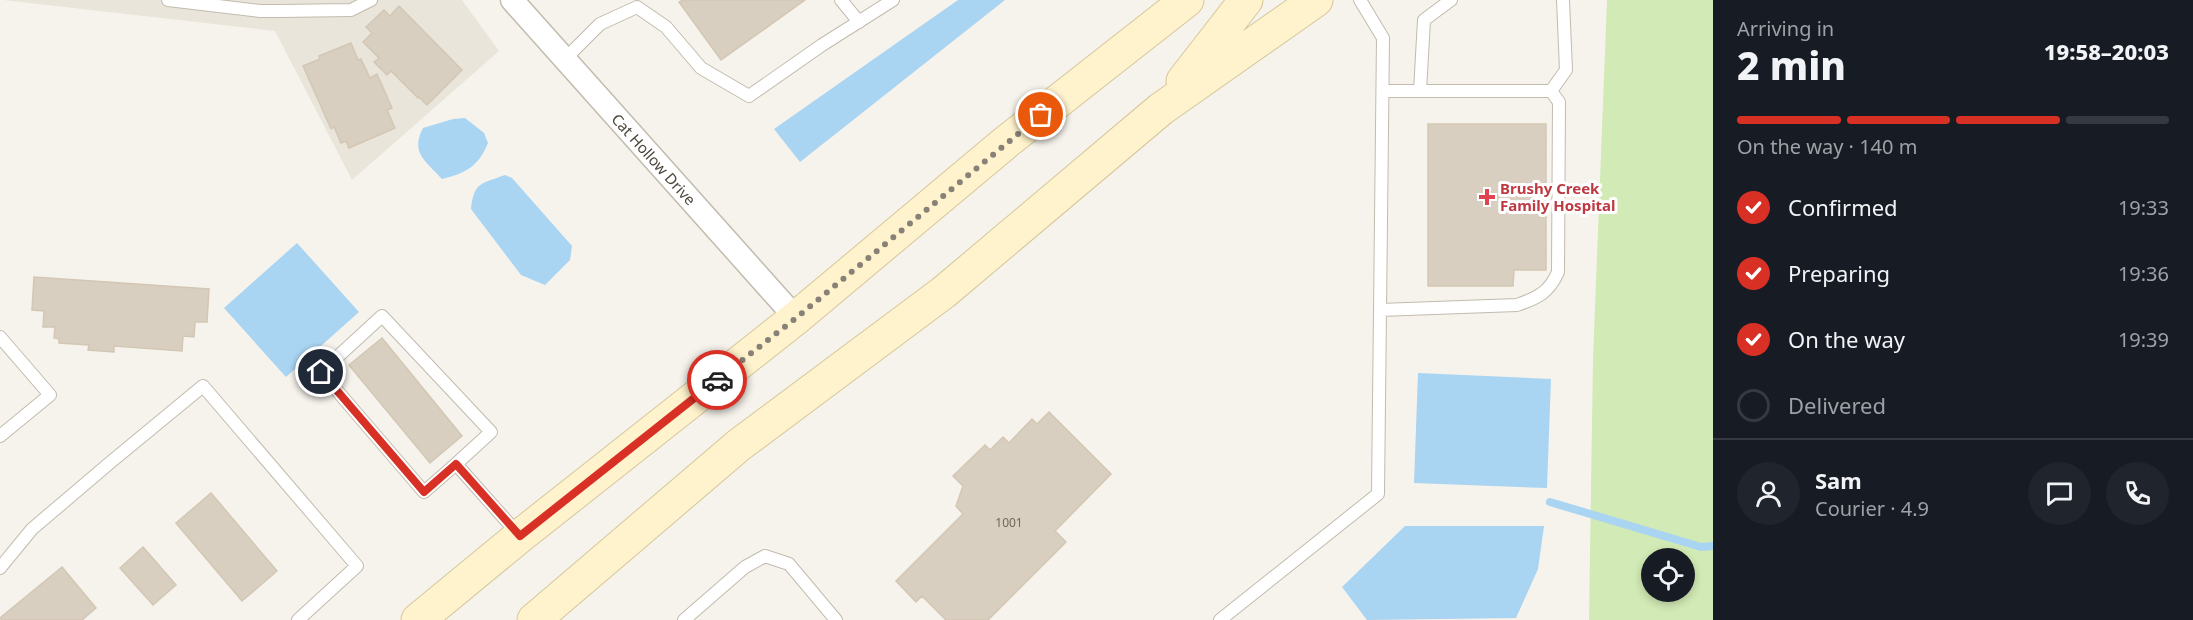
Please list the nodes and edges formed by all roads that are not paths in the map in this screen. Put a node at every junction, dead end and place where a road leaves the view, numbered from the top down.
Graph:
1 (168, 0) edge
2 (371, 0) edge
3 (512, 0) edge
4 (841, 0) edge
5 (893, 0) edge
6 (1187, 0) edge
7 (1246, 0) edge
8 (1316, 0) edge
9 (1360, 0) edge
10 (1451, 0) edge
11 (1563, 0) edge
12 (637, 4) edge
13 (277, 6) edge
14 (858, 22) junction
15 (565, 59) junction
16 (1383, 91) junction
17 (1420, 91) junction
18 (1551, 92) junction
19 (1161, 109) junction
20 (1380, 310) junction
21 (796, 318) junction
22 (0, 338) edge
23 (0, 436) edge
24 (456, 464) junction
25 (520, 536) junction
26 (0, 568) edge
27 (298, 620) edge
28 (418, 620) edge
29 (534, 620) edge
30 (684, 620) edge
31 (836, 620) edge
32 (1220, 620) edge

1 - 13 lane
2 - 13 lane
3 - 15 street, Cat Hollow Drive
4 - 14 lane
5 - 14 lane
6 - 21 main road
7 - 19 main road
8 - 19 main road
9 - 16 lane
10 - 17 lane
11 - 18 lane
12 - 14 lane
12 - 15 lane
15 - 21 street, Cat Hollow Drive
16 - 17 lane
16 - 20 lane
17 - 18 lane
18 - 20 lane
19 - 29 main road
20 - 32 lane
21 - 25 main road
22 - 23 lane
24 - 24 lane
24 - 25 lane
25 - 28 main road
26 - 27 lane
30 - 31 lane

